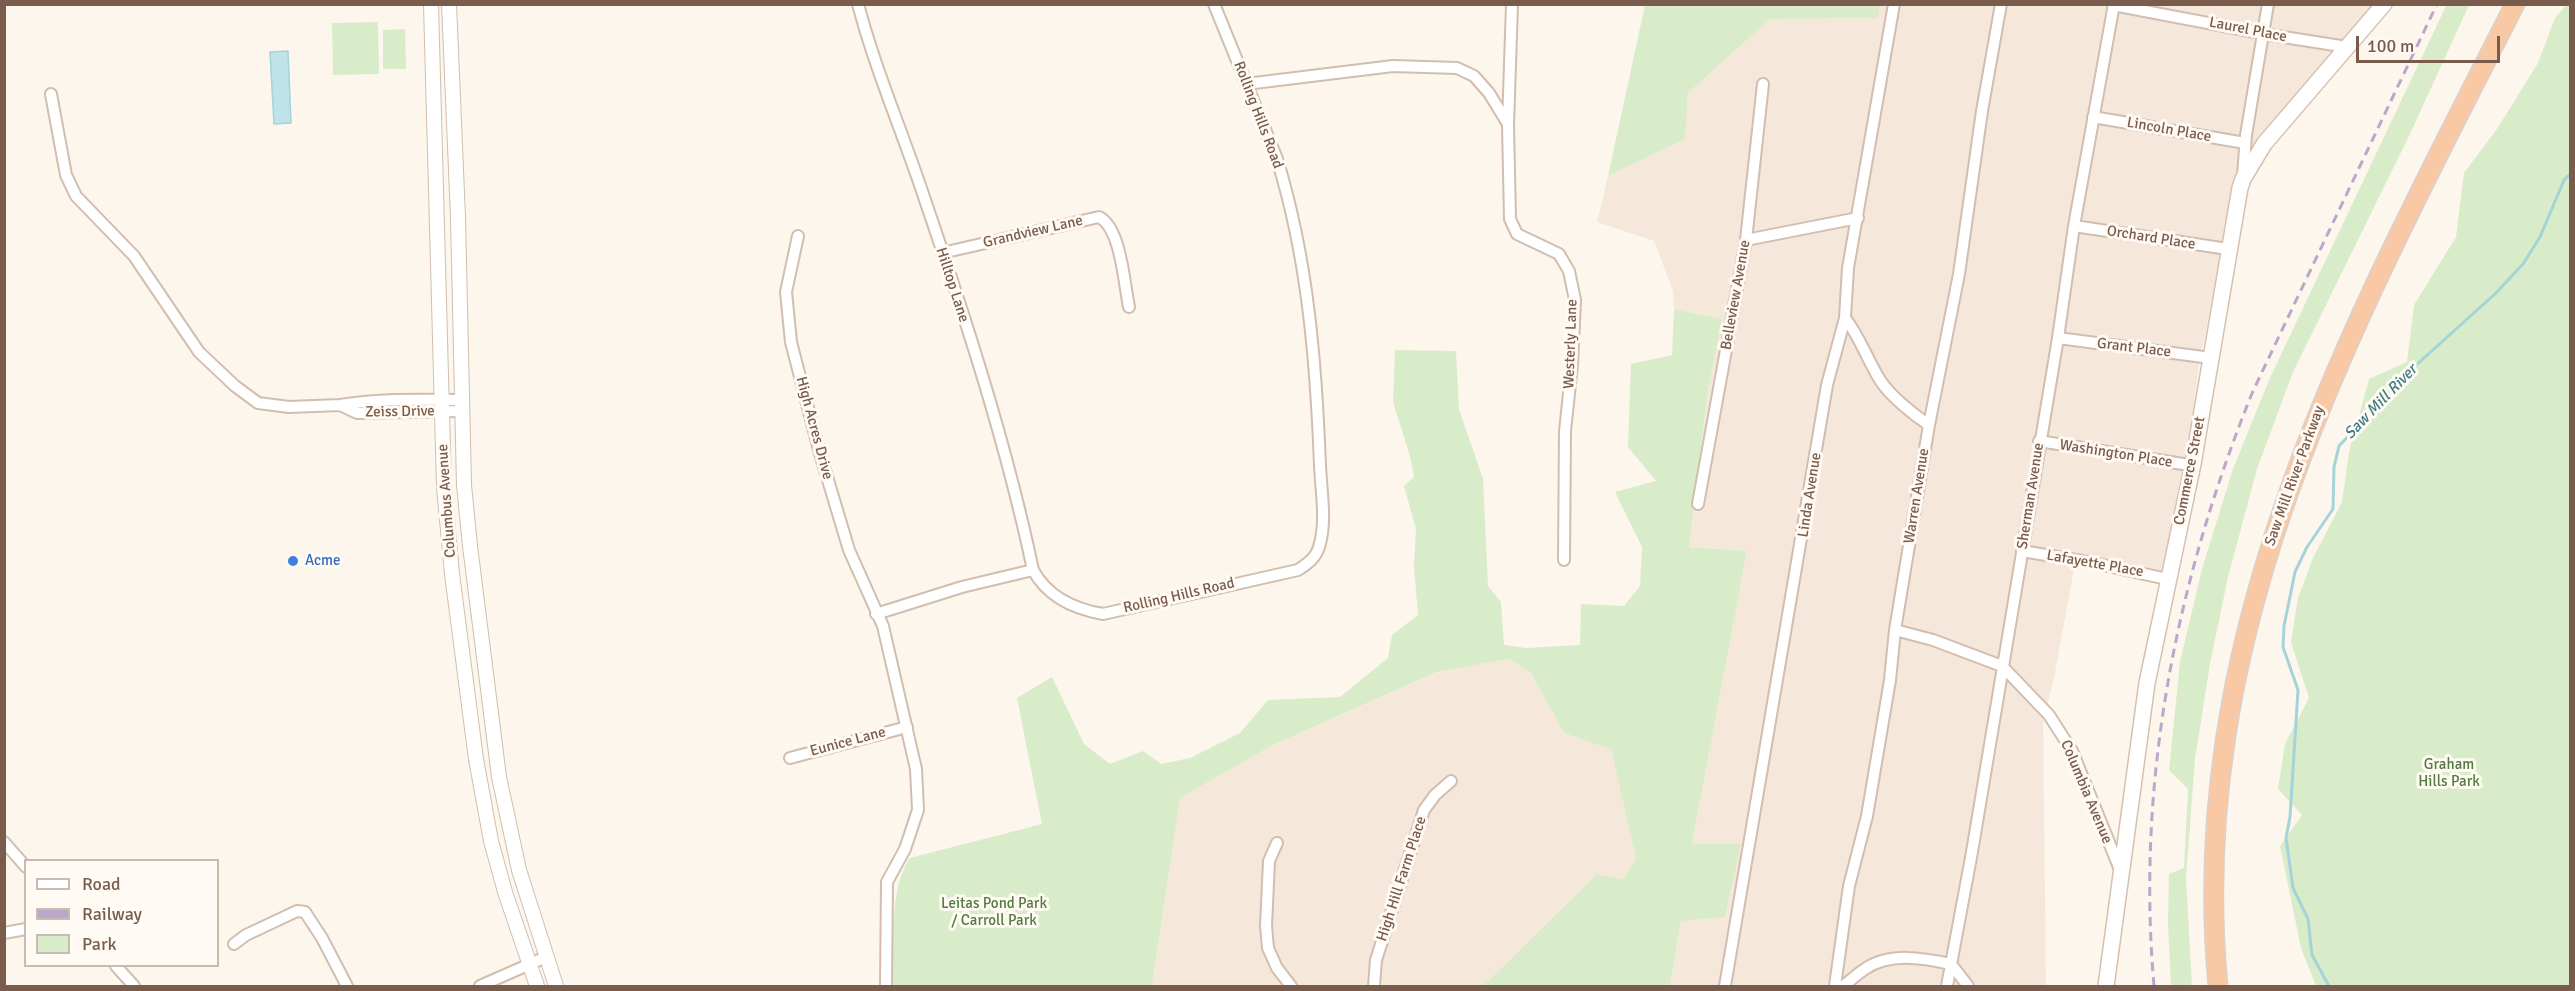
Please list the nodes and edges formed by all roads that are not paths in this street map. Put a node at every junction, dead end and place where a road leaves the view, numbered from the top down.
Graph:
1 (431, 4) edge
2 (449, 4) edge
3 (858, 4) edge
4 (1214, 4) edge
5 (1512, 4) edge
6 (1894, 4) edge
7 (2001, 4) edge
8 (2268, 4) edge
9 (2502, 4) edge
10 (2515, 4) edge
11 (2114, 5) edge
12 (2381, 6) edge
13 (2263, 34) junction
14 (2347, 47) junction
15 (1246, 84) junction
16 (1763, 84) dead end
17 (51, 94) dead end
18 (2093, 117) junction
19 (1508, 124) junction
20 (2245, 143) junction
21 (2243, 179) junction
22 (1858, 218) junction
23 (2074, 226) junction
24 (798, 236) dead end
25 (1746, 240) junction
26 (2228, 249) junction
27 (942, 253) junction
28 (1129, 307) dead end
29 (1845, 318) junction
30 (2058, 338) junction
31 (2211, 358) junction
32 (441, 405) junction
33 (462, 405) junction
34 (1929, 425) junction
35 (2039, 441) junction
36 (2193, 464) junction
37 (1698, 504) dead end
38 (2022, 552) junction
39 (1564, 560) dead end
40 (1033, 570) junction
41 (2168, 579) junction
42 (876, 614) junction
43 (1895, 630) junction
44 (2002, 666) junction
45 (907, 727) junction
46 (790, 758) dead end
47 (1451, 781) dead end
48 (4, 842) edge
49 (1277, 843) dead end
50 (24, 865) edge
51 (2121, 872) junction
52 (24, 929) edge
53 (4, 933) edge
54 (234, 944) dead end
55 (546, 957) junction
56 (529, 964) junction
57 (1951, 964) junction
58 (117, 967) edge
59 (134, 987) edge
60 (347, 987) edge
61 (480, 987) edge
62 (537, 987) edge
63 (556, 987) edge
64 (886, 987) edge
65 (1291, 987) edge
66 (1374, 987) edge
67 (1725, 987) edge
68 (1834, 987) edge
69 (1843, 987) edge
70 (1947, 987) edge
71 (1968, 987) edge
72 (2106, 987) edge
73 (2207, 987) edge
74 (2218, 987) edge

1 - 32 street, Columbus Avenue
2 - 33 street, Columbus Avenue
3 - 27 street, Hilltop Lane
4 - 15 street, Rolling Hills Road
5 - 19 street, Westerly Lane
6 - 22 street, Linda Avenue
7 - 34 street, Warren Avenue
8 - 13 street
9 - 73 highway, Saw Mill River Parkway
10 - 74 highway, Saw Mill River Parkway
11 - 13 street, Laurel Place
11 - 18 street, Sherman Avenue
12 - 14 main road, Commerce Street
13 - 14 street, Laurel Place
13 - 20 street
14 - 21 main road, Commerce Street
15 - 19 street, Westerly Lane
15 - 40 street, Rolling Hills Road
16 - 25 street, Belleview Avenue
17 - 32 street, Zeiss Drive
18 - 20 street, Lincoln Place
18 - 23 street, Sherman Avenue
19 - 39 street, Westerly Lane
20 - 21 street
21 - 26 main road, Commerce Street
22 - 25 street
22 - 29 street, Linda Avenue
23 - 26 street, Orchard Place
23 - 30 street, Sherman Avenue
24 - 42 street, High Acres Drive
25 - 37 street, Belleview Avenue
26 - 31 main road, Commerce Street
27 - 28 street, Grandview Lane
27 - 40 street, Hilltop Lane
29 - 34 street
29 - 67 street, Linda Avenue
30 - 31 street, Grant Place
30 - 35 street, Sherman Avenue
31 - 36 main road, Commerce Street
32 - 33 street, Zeiss Drive
32 - 56 street, Columbus Avenue
33 - 55 street, Columbus Avenue
34 - 43 street, Warren Avenue
35 - 36 street, Washington Place
35 - 38 street, Sherman Avenue
36 - 41 main road, Commerce Street
38 - 41 street, Lafayette Place
38 - 44 street, Sherman Avenue
40 - 42 street
41 - 51 main road, Commerce Street
42 - 45 street
43 - 44 street, Columbia Avenue
43 - 68 street, Warren Avenue
44 - 51 street, Columbia Avenue
44 - 57 street, Sherman Avenue
45 - 46 street, Eunice Lane
45 - 64 street
47 - 66 street, High Hill Farm Place
48 - 50 street
49 - 65 street
51 - 72 main road, Commerce Street
52 - 53 street
54 - 60 street
55 - 56 street
55 - 63 street, Columbus Avenue
56 - 61 street
56 - 62 street, Columbus Avenue
57 - 69 street
57 - 70 street, Sherman Avenue
57 - 71 street
58 - 59 street

